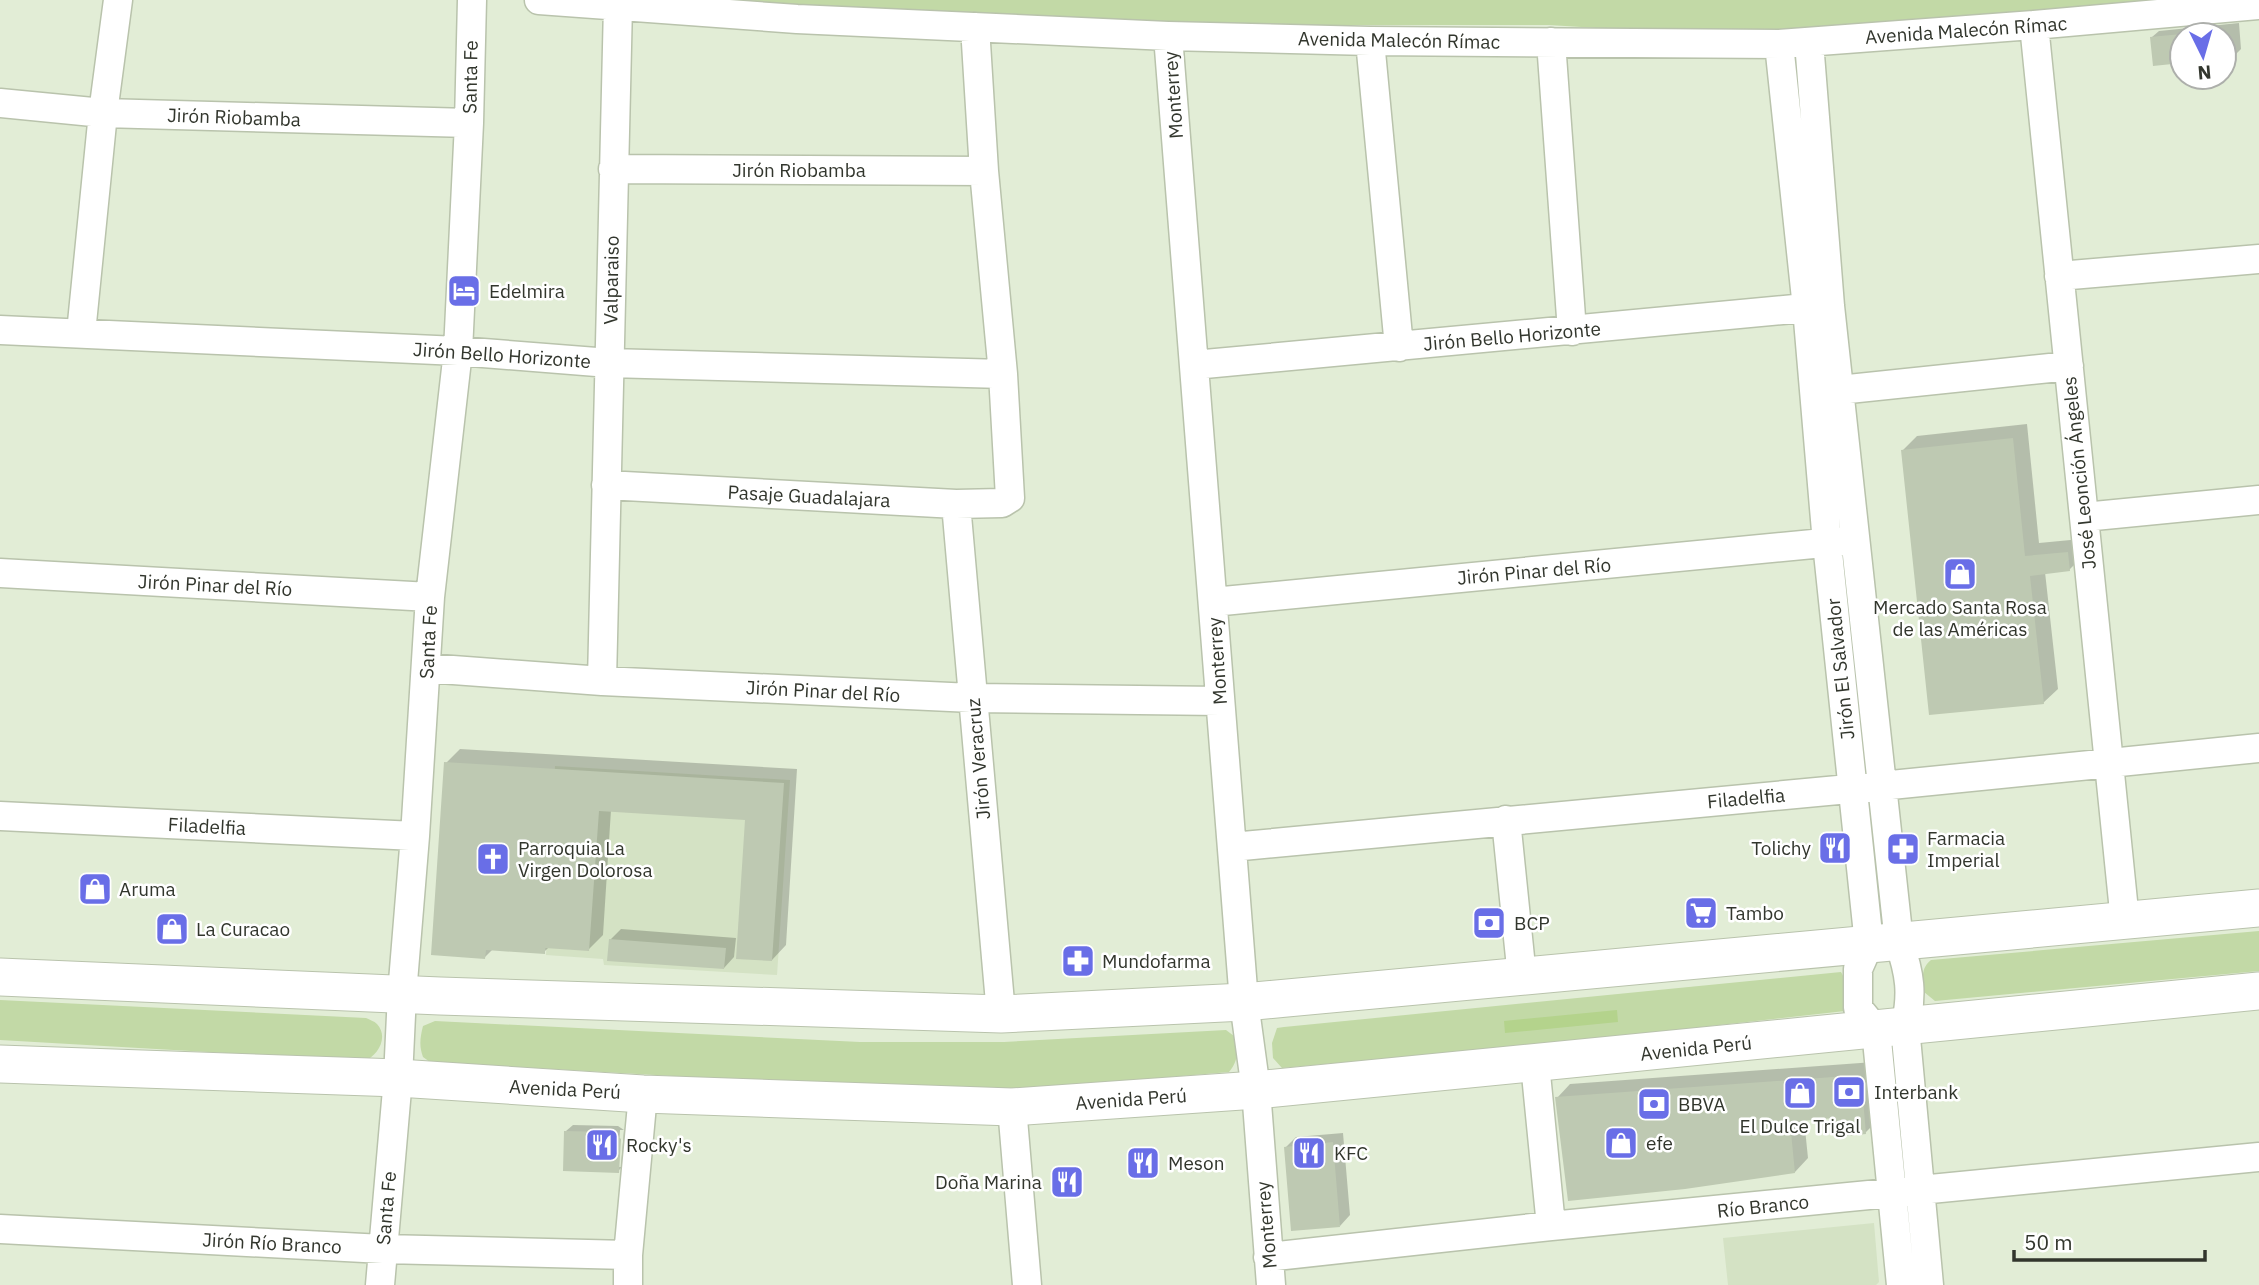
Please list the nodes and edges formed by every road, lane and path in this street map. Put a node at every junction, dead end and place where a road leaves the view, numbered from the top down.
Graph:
1 (118, 0) edge
2 (472, 0) edge
3 (539, 0) edge
4 (618, 5) junction
5 (2259, 5) edge
6 (2034, 25) junction
7 (975, 27) junction
8 (1168, 36) junction
9 (1370, 41) junction
10 (1551, 42) junction
11 (1809, 43) junction
12 (1779, 44) junction
13 (0, 103) edge
14 (103, 113) junction
15 (469, 123) junction
16 (613, 169) junction
17 (984, 171) junction
18 (2259, 259) edge
19 (2059, 276) junction
20 (1818, 307) junction
21 (0, 330) edge
22 (1572, 331) junction
23 (81, 333) junction
24 (1399, 347) junction
25 (458, 351) junction
26 (609, 363) junction
27 (1194, 365) junction
28 (2069, 366) junction
29 (1003, 374) junction
30 (1839, 390) junction
31 (606, 485) junction
32 (2259, 500) edge
33 (956, 504) junction
34 (2084, 517) junction
35 (1855, 540) junction
36 (1827, 543) junction
37 (0, 573) edge
38 (430, 597) junction
39 (1213, 602) junction
40 (426, 668) junction
41 (602, 681) junction
42 (972, 698) junction
43 (1220, 701) junction
44 (2259, 748) edge
45 (2109, 763) junction
46 (1867, 787) junction
47 (0, 816) edge
48 (1506, 820) junction
49 (415, 836) junction
50 (1232, 847) junction
51 (2259, 908) edge
52 (2125, 920) junction
53 (1884, 943) junction
54 (0, 977) edge
55 (1522, 977) junction
56 (2259, 991) edge
57 (402, 994) junction
58 (1244, 1002) junction
59 (1001, 1014) junction
60 (1890, 1029) junction
61 (0, 1064) edge
62 (1535, 1064) junction
63 (398, 1079) junction
64 (1256, 1090) junction
65 (643, 1094) junction
66 (1012, 1107) junction
67 (2259, 1157) edge
68 (1921, 1190) junction
69 (1893, 1193) junction
70 (1551, 1227) junction
71 (0, 1229) edge
72 (383, 1249) junction
73 (628, 1255) junction
74 (1268, 1257) junction
75 (380, 1285) edge
76 (628, 1285) edge
77 (1027, 1285) edge
78 (1271, 1285) edge
79 (1901, 1285) edge
80 (1929, 1285) edge

1 - 14 street
2 - 15 street, Santa Fe
3 - 4 street, Avenida Malecón Rímac
4 - 7 street, Avenida Malecón Rímac
4 - 16 street, Valparaiso
5 - 6 street, Avenida Malecón Rímac
6 - 11 street, Avenida Malecón Rímac
6 - 19 street, José Leonción Ángeles
7 - 8 street, Avenida Malecón Rímac
7 - 17 street
8 - 9 street, Avenida Malecón Rímac
8 - 27 street, Monterrey
9 - 10 street, Avenida Malecón Rímac
9 - 24 street
10 - 12 street, Avenida Malecón Rímac
10 - 22 street
11 - 12 street, Avenida Malecón Rímac
11 - 20 street, Jirón El Salvador
12 - 20 street, Jirón El Salvador
13 - 14 street, Jirón Riobamba
14 - 15 street, Jirón Riobamba
14 - 23 street
15 - 25 street, Santa Fe
16 - 17 street, Jirón Riobamba
16 - 26 street, Valparaiso
17 - 29 street
18 - 19 street
19 - 28 street, José Leonción Ángeles
20 - 22 street, Jirón Bello Horizonte
20 - 30 street, Jirón El Salvador
20 - 36 street, Jirón El Salvador
21 - 23 street, Jirón Bello Horizonte
22 - 24 street, Jirón Bello Horizonte
23 - 25 street, Jirón Bello Horizonte
24 - 27 street, Jirón Bello Horizonte
25 - 26 street, Jirón Bello Horizonte
25 - 38 street, Santa Fe
26 - 29 street, Jirón Bello Horizonte
26 - 31 street, Valparaiso
27 - 39 street, Monterrey
28 - 30 street
28 - 34 street, José Leonción Ángeles
29 - 33 street, Pasaje Guadalajara
30 - 35 street, Jirón El Salvador
31 - 33 street, Pasaje Guadalajara
31 - 41 street, Valparaiso
32 - 34 street
33 - 42 street, Jirón Veracruz
34 - 45 street, José Leonción Ángeles
35 - 36 street, Jirón Pinar del Río
35 - 46 street, Jirón El Salvador
36 - 39 street, Jirón Pinar del Río
36 - 46 street, Jirón El Salvador
37 - 38 street, Jirón Pinar del Río
38 - 40 street, Santa Fe
39 - 43 street, Monterrey
40 - 41 street, Jirón Pinar del Río
40 - 49 street, Santa Fe
41 - 42 street, Jirón Pinar del Río
42 - 43 street, Jirón Pinar del Río
42 - 59 street, Jirón Veracruz
43 - 50 street, Monterrey
44 - 45 street, Filadelfia
45 - 46 street, Filadelfia
45 - 52 street, José Leonción Ángeles
46 - 48 street, Filadelfia
46 - 53 street, Jirón El Salvador
47 - 49 street, Filadelfia
48 - 50 street, Filadelfia
48 - 55 street
49 - 57 street, Santa Fe
50 - 58 street, Monterrey
51 - 52 main road
52 - 53 main road
53 - 55 main road
53 - 60 street, Jirón El Salvador
53 - 60 street, Jirón El Salvador
54 - 57 main road
55 - 58 main road
56 - 60 main road, Avenida Perú
57 - 59 main road
57 - 63 street, Santa Fe
58 - 59 main road
58 - 64 street, Monterrey
60 - 62 main road, Avenida Perú
60 - 68 street, Jirón El Salvador
60 - 69 street, Jirón El Salvador
61 - 63 main road, Avenida Perú
62 - 64 main road, Avenida Perú
62 - 70 street
63 - 65 main road, Avenida Perú
63 - 72 street, Santa Fe
64 - 66 main road, Avenida Perú
64 - 74 street, Monterrey
65 - 66 main road, Avenida Perú
65 - 73 street
66 - 77 street
67 - 68 street, Río Branco
68 - 69 street, Río Branco
68 - 80 street, Jirón El Salvador
69 - 70 street, Río Branco
69 - 79 street, Jirón El Salvador
70 - 74 street, Río Branco
71 - 72 street, Jirón Río Branco
72 - 73 street, Jirón Río Branco
72 - 75 street, Santa Fe
73 - 76 street
74 - 78 street, Monterrey

